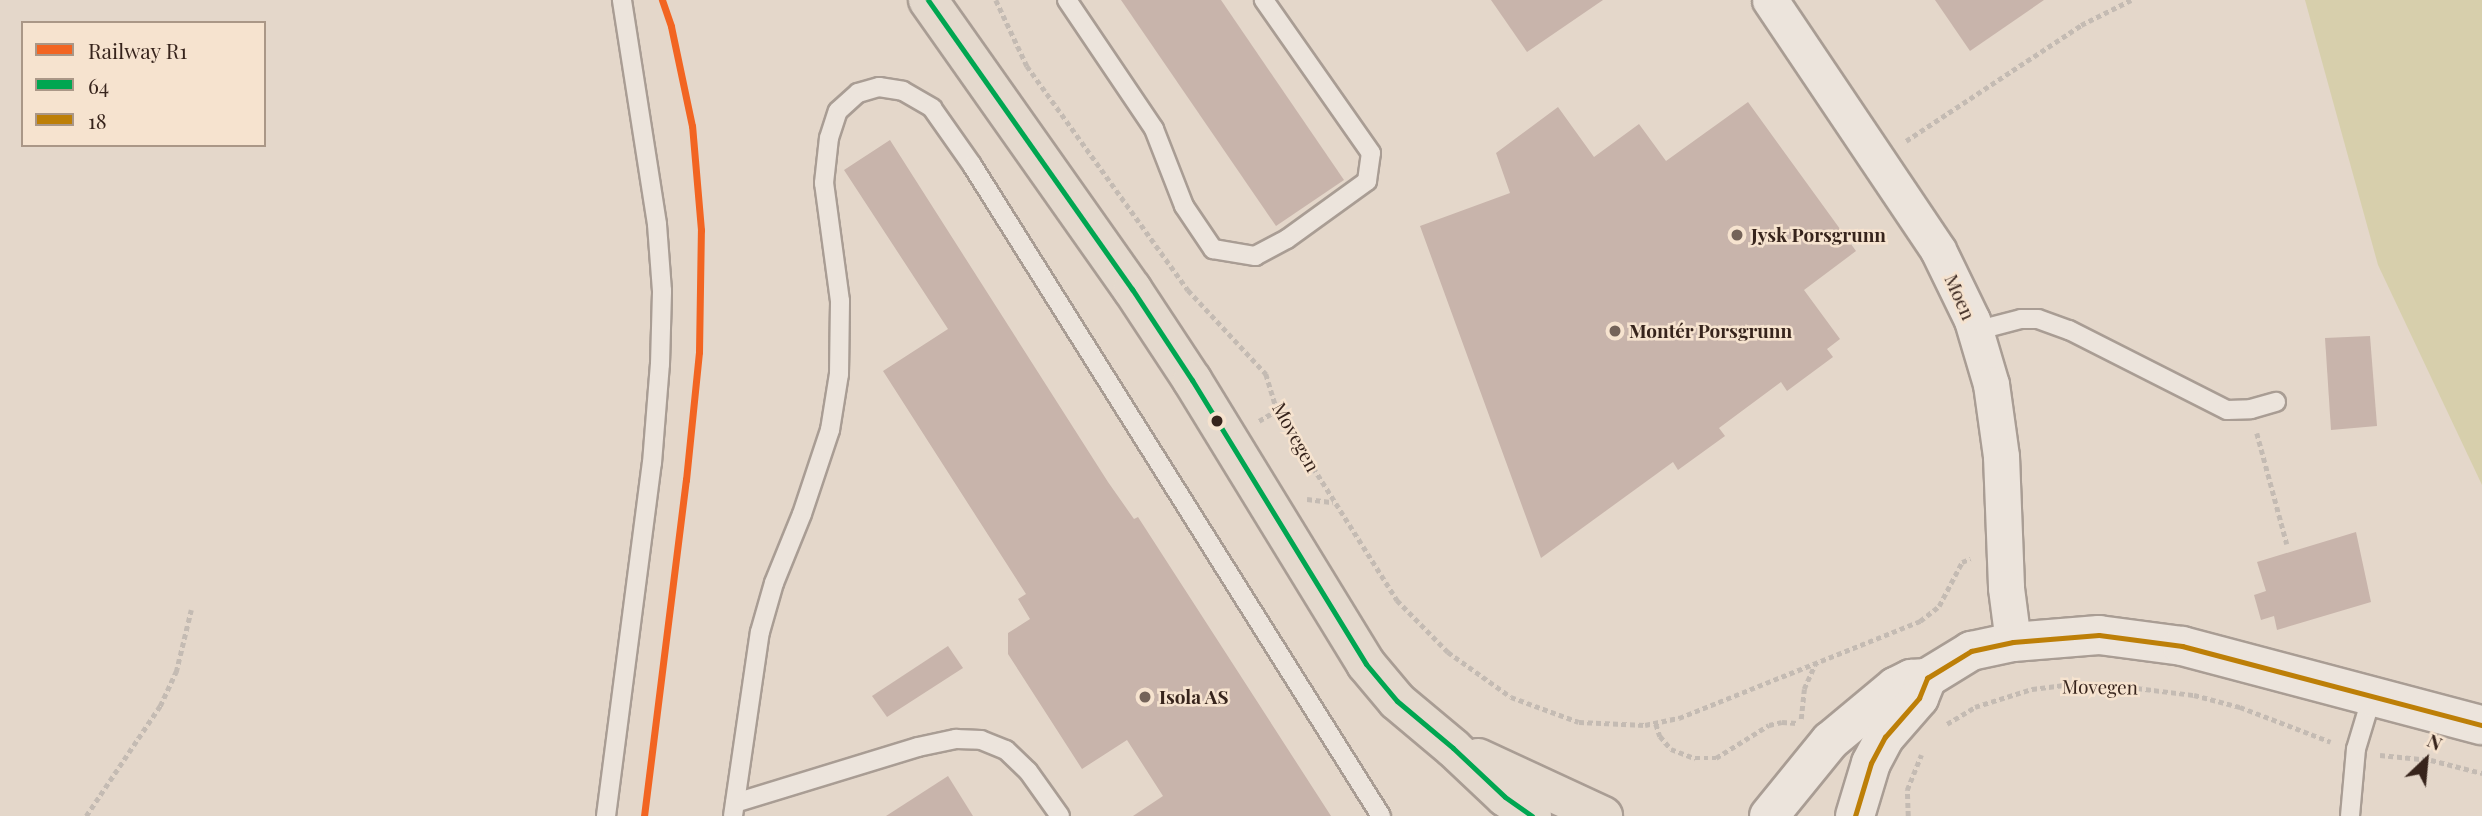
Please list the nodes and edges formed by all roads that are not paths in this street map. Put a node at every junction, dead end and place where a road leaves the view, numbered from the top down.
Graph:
1 (622, 0) edge
2 (928, 0) edge
3 (1067, 0) edge
4 (1264, 0) edge
5 (1770, 0) edge
6 (1975, 331) junction
7 (2276, 402) dead end
8 (2013, 642) junction
9 (1927, 678) junction
10 (2371, 696) junction
11 (2482, 725) edge
12 (1453, 748) junction
13 (734, 810) edge
14 (606, 816) edge
15 (1060, 816) edge
16 (1381, 816) edge
17 (1532, 816) edge
18 (1603, 816) edge
19 (1769, 816) edge
20 (1854, 816) edge
21 (2350, 816) edge

1 - 14 lane
2 - 12 main road
3 - 4 lane
5 - 6 street, Moen
6 - 7 lane
6 - 8 street, Moen
8 - 9 main road
8 - 10 main road
9 - 19 main road
9 - 20 main road
10 - 11 main road
10 - 21 lane
12 - 17 main road
12 - 18 main road
13 - 15 lane
13 - 16 lane

